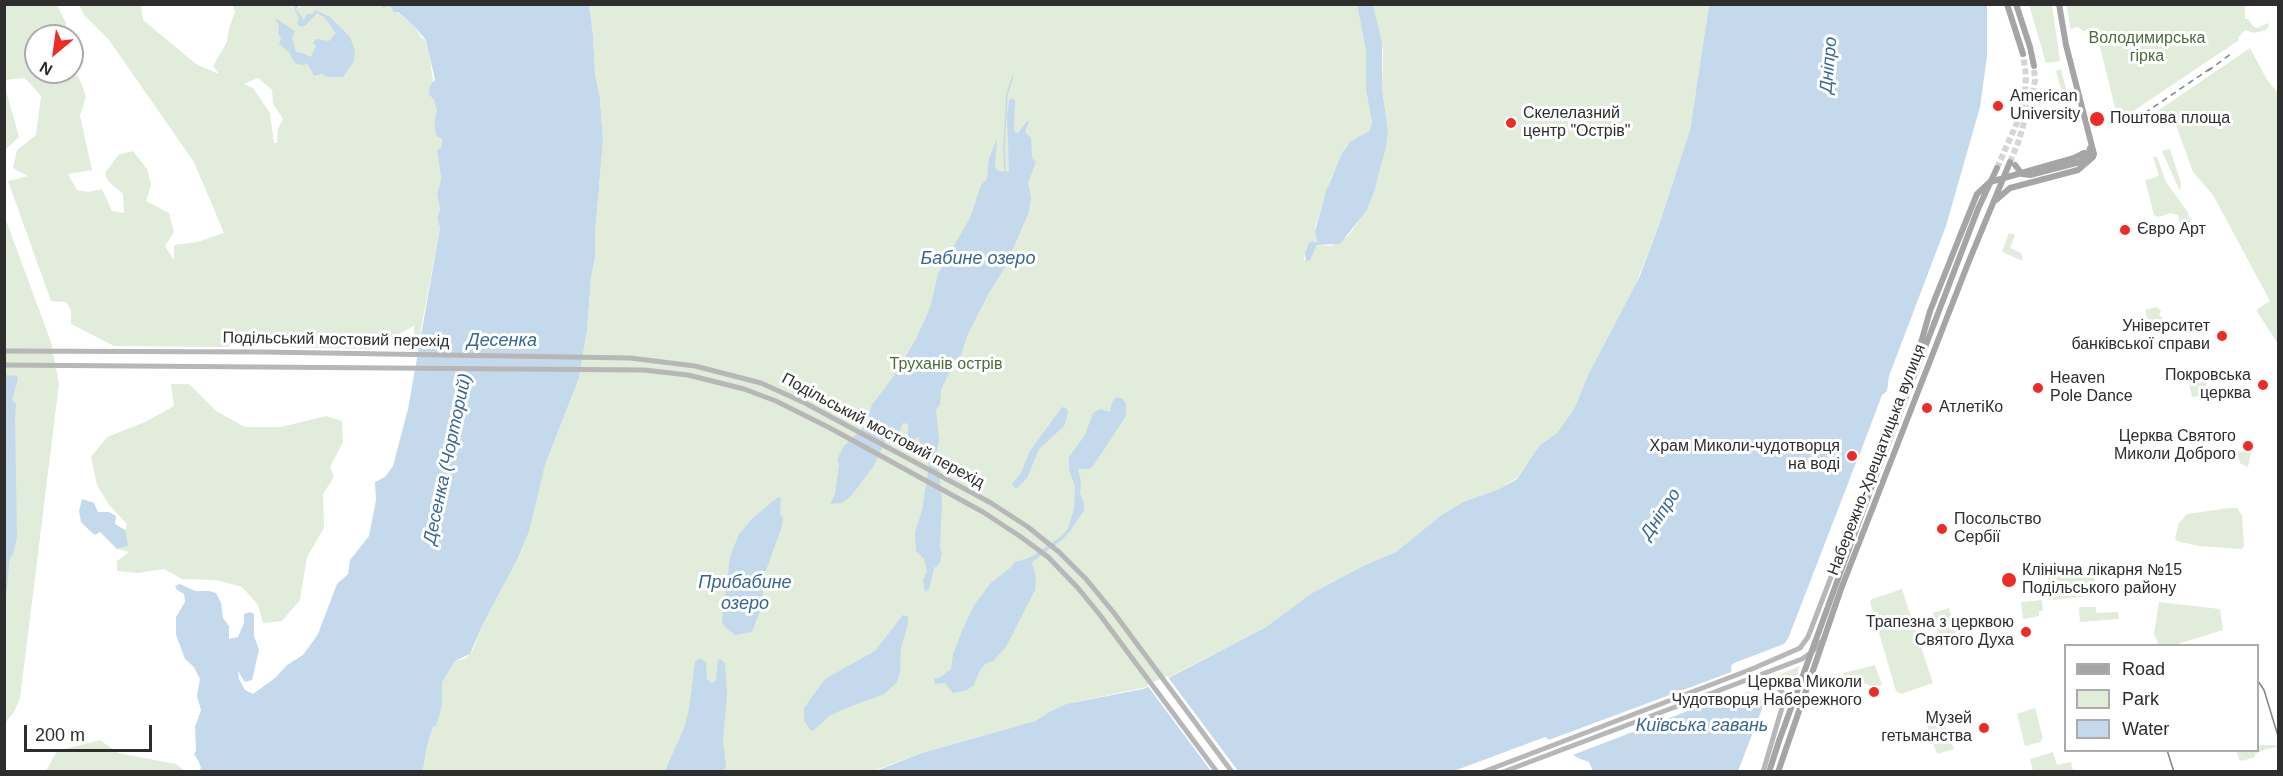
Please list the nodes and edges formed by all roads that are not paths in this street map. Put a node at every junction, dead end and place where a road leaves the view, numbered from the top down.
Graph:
1 (2007, 4) edge
2 (2016, 4) edge
3 (2059, 4) edge
4 (2023, 54) tunnel mouth
5 (2034, 66) tunnel mouth
6 (2091, 141) junction
7 (1997, 168) tunnel mouth
8 (1992, 205) junction
9 (4, 351) edge
10 (4, 365) edge
11 (1910, 384) junction
12 (1893, 432) junction
13 (1822, 641) junction
14 (1756, 677) junction
15 (1217, 771) edge
16 (1232, 771) edge
17 (1483, 771) edge
18 (1503, 771) edge
19 (1763, 771) edge
20 (1769, 771) edge
21 (1778, 771) edge

1 - 4 main road
2 - 5 main road
3 - 6 main road
6 - 8 main road
6 - 8 main road, Набережно-Хрещатицька вулиця
6 - 11 main road, bridge
7 - 11 main road, Набережно-Хрещатицька вулиця
8 - 13 main road, Набережно-Хрещатицька вулиця
9 - 16 main road, Подільський мостовий перехід
10 - 15 main road, Подільський мостовий перехід
11 - 12 main road, Набережно-Хрещатицька вулиця
12 - 17 main road
12 - 20 main road, Набережно-Хрещатицька вулиця, bridge
13 - 14 main road
13 - 21 main road, Набережно-Хрещатицька вулиця
14 - 18 main road
14 - 19 main road

